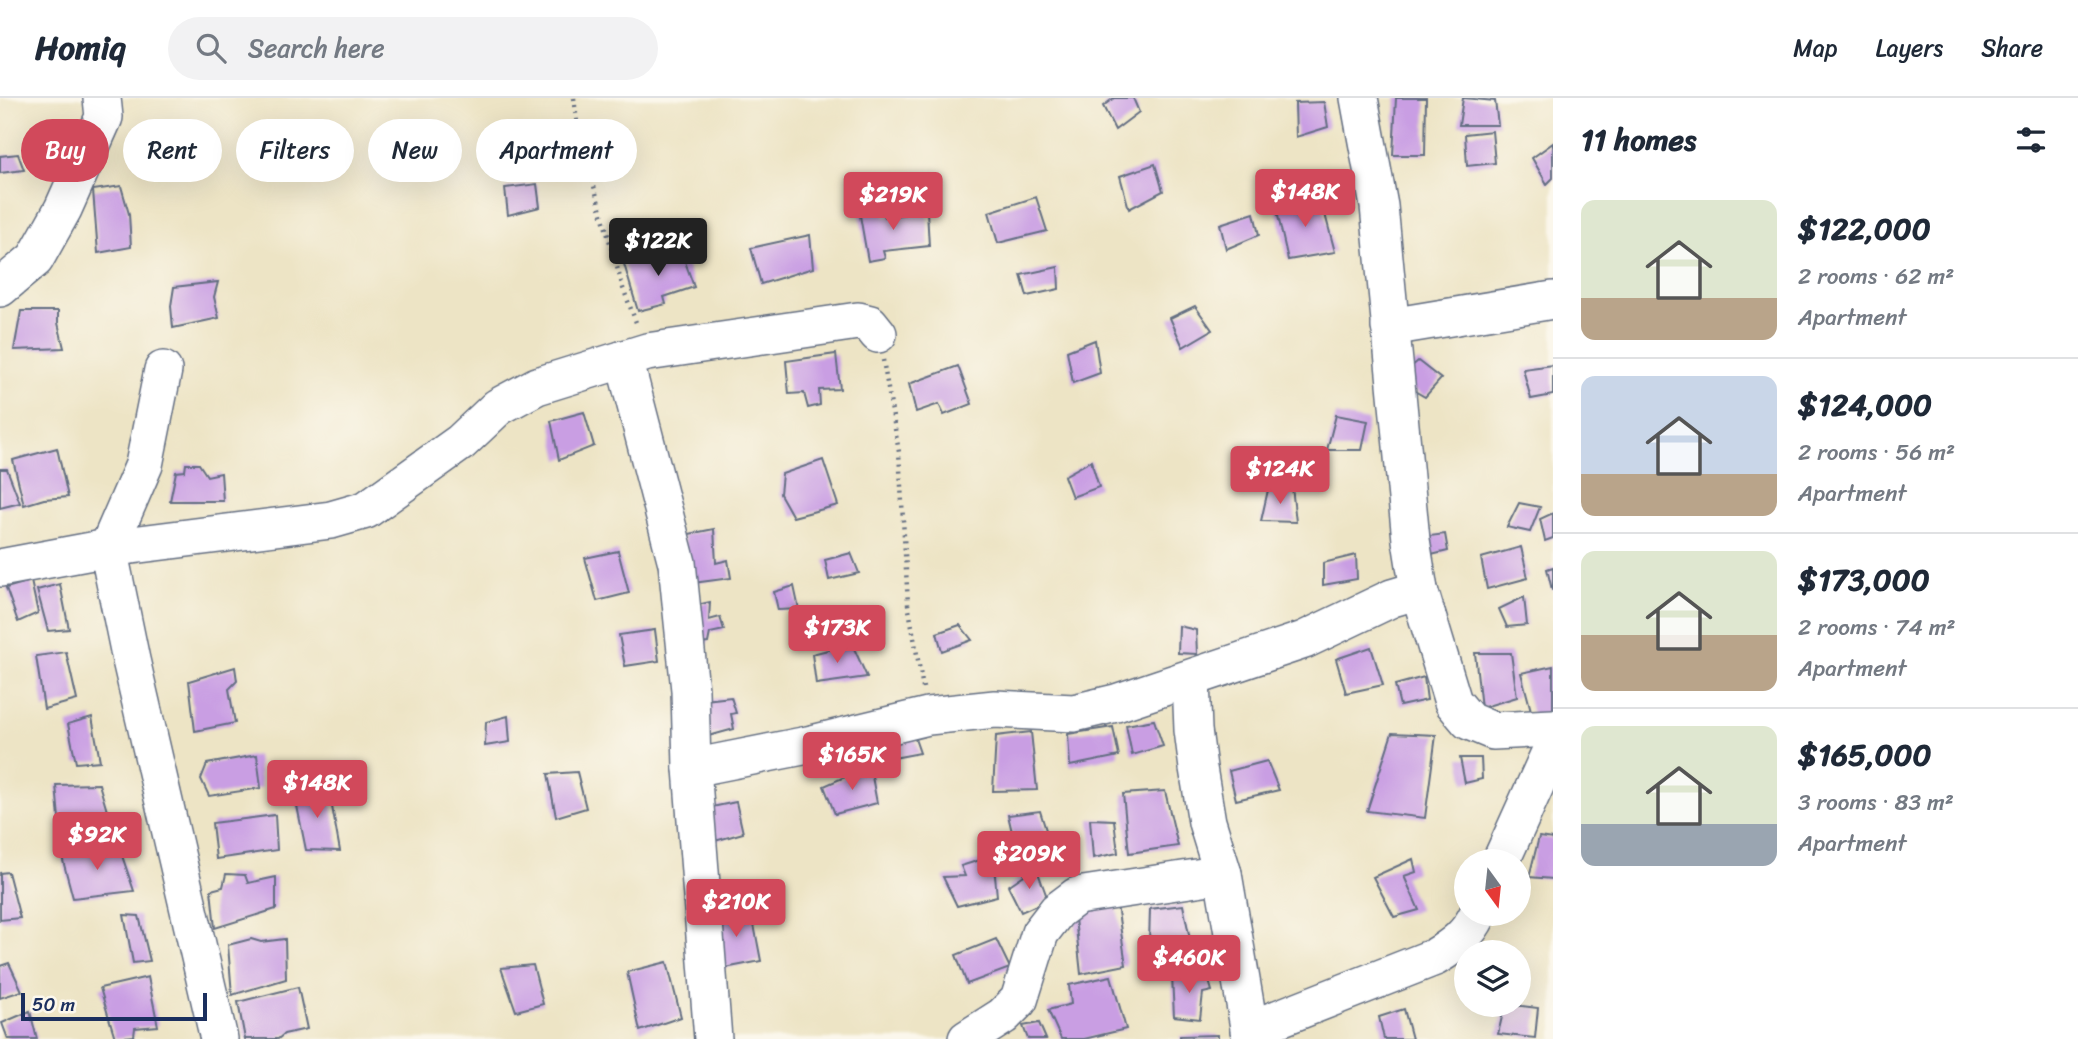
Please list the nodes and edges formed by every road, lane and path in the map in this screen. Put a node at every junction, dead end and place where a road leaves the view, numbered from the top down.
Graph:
1 (102, 98) edge
2 (574, 98) edge
3 (1359, 98) edge
4 (0, 288) edge
5 (1553, 300) edge
6 (1390, 327) junction
7 (878, 334) joint
8 (636, 355) junction
9 (163, 370) dead end
10 (108, 548) junction
11 (0, 568) edge
12 (1419, 590) junction
13 (1191, 678) junction
14 (928, 716) junction
15 (1553, 728) edge
16 (1553, 746) edge
17 (692, 768) junction
18 (1506, 849) edge
19 (1223, 874) junction
20 (1472, 926) edge
21 (1250, 1034) edge
22 (219, 1039) edge
23 (713, 1039) edge
24 (967, 1039) edge

1 - 4 street
2 - 8 path
3 - 6 street
5 - 6 street
6 - 12 street
7 - 8 street
7 - 14 path
8 - 10 street
8 - 17 street
9 - 10 street
10 - 11 street
10 - 22 street
12 - 13 street
12 - 15 street
13 - 14 street
13 - 19 street
14 - 17 street
16 - 18 street
17 - 23 street
19 - 21 street
19 - 24 street
20 - 21 street

